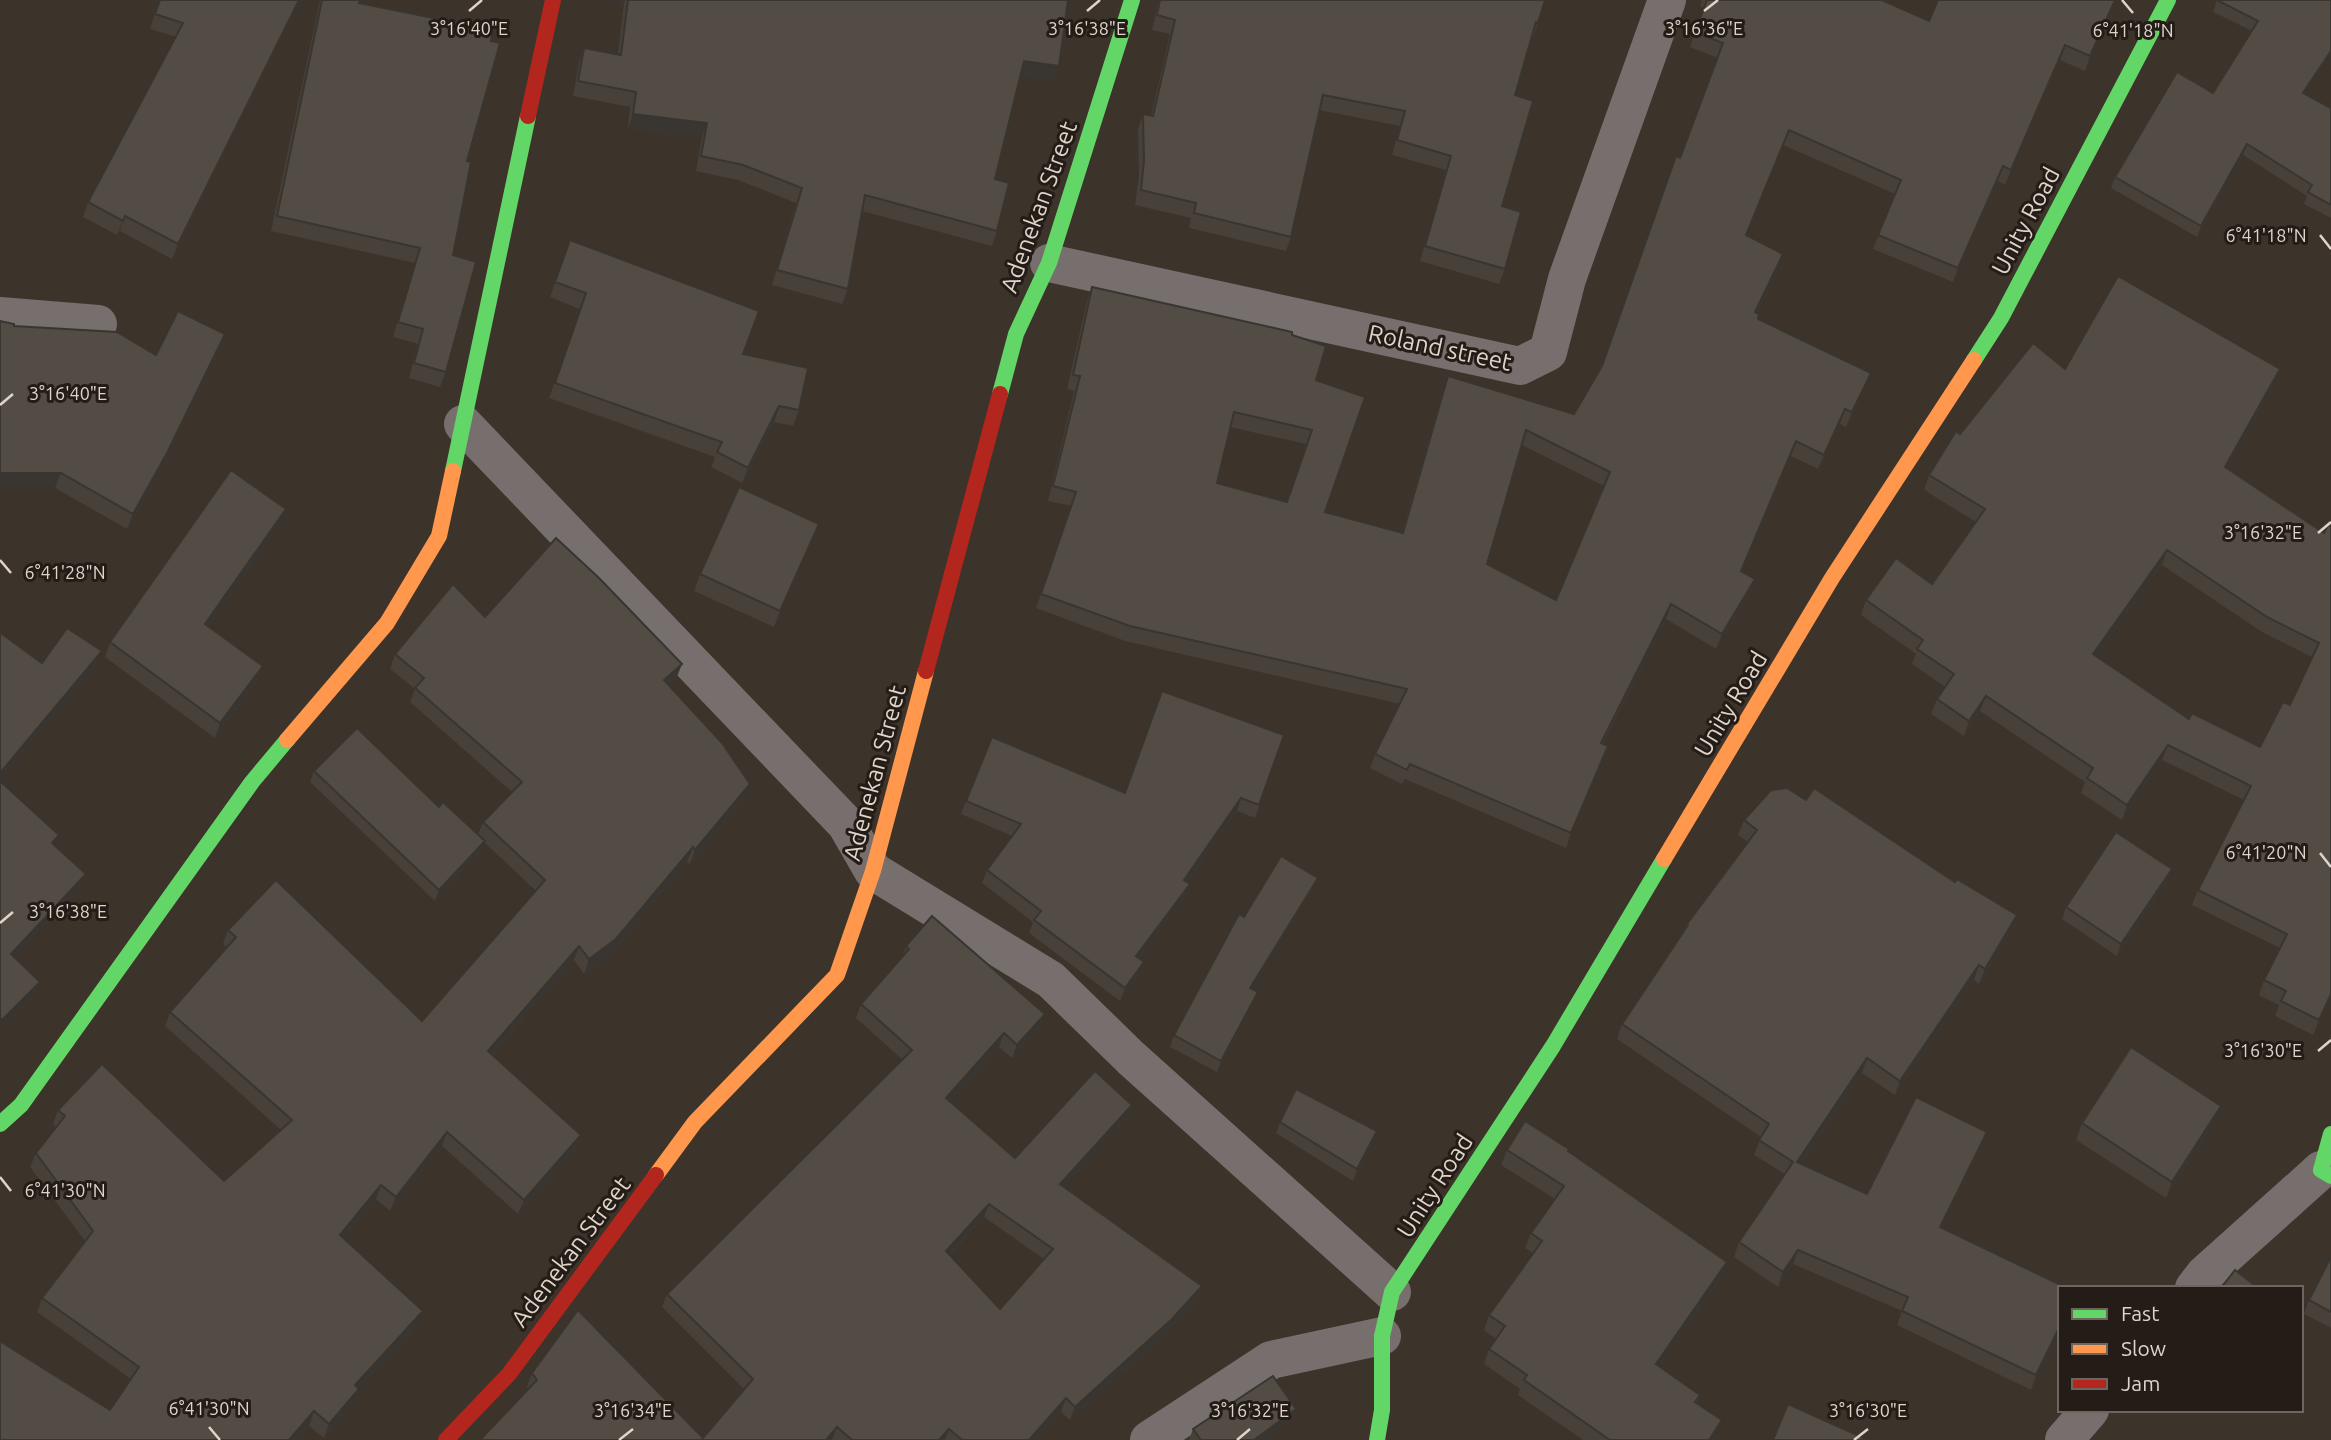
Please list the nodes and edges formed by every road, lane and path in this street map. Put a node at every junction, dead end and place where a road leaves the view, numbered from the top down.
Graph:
1 (553, 0) edge
2 (1132, 0) edge
3 (1667, 0) edge
4 (2168, 0) edge
5 (1049, 263) junction
6 (0, 316) edge
7 (98, 324) dead end
8 (463, 424) junction
9 (873, 871) junction
10 (0, 1125) edge
11 (2331, 1133) edge
12 (2326, 1173) edge
13 (2196, 1286) edge
14 (1392, 1292) junction
15 (1382, 1336) junction
16 (2088, 1412) edge
17 (446, 1440) edge
18 (1149, 1440) edge
19 (1377, 1440) edge
20 (2064, 1440) edge

1 - 8 street
2 - 5 street, Adenekan Street
3 - 5 street, Roland street
4 - 14 street, Unity Road
5 - 9 street, Adenekan Street
6 - 7 street
8 - 9 street
8 - 10 street
9 - 14 street
9 - 17 street, Adenekan Street
11 - 12 street
12 - 13 street
14 - 15 street, Unity Road
15 - 18 street
15 - 19 street, Unity Road
16 - 20 street

